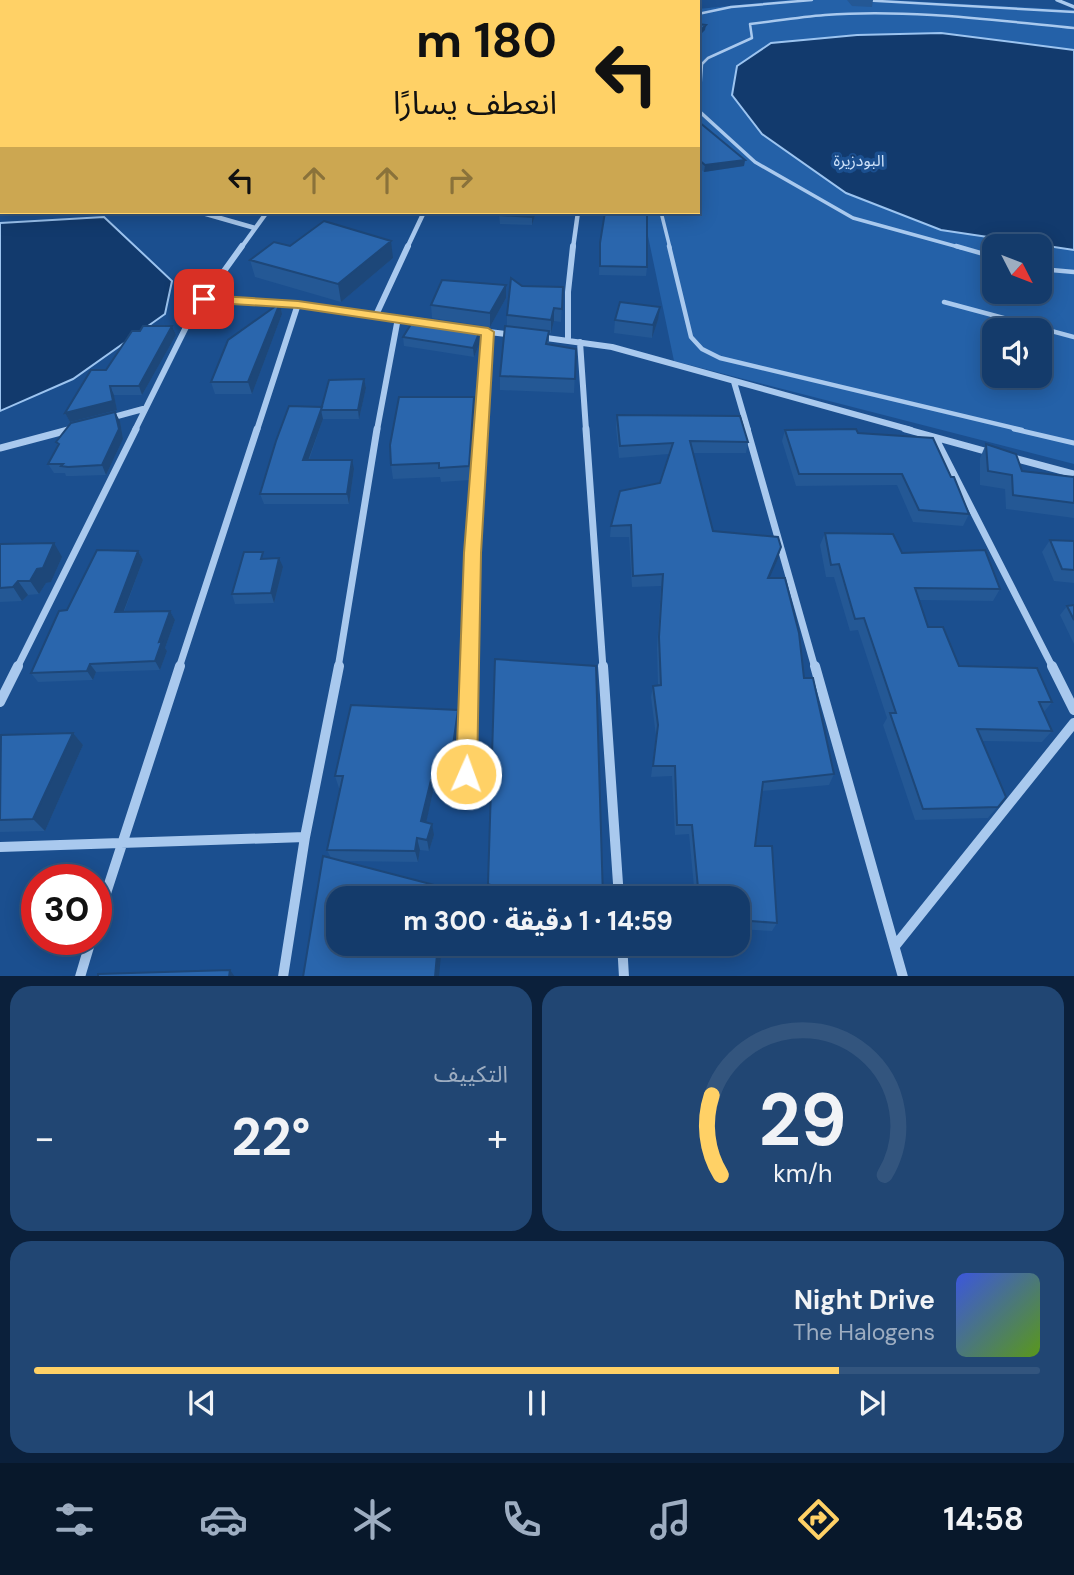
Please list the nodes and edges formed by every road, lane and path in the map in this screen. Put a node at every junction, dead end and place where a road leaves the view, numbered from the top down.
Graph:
1 (812, 0) edge
2 (860, 0) edge
3 (1057, 0) edge
4 (1074, 9) edge
5 (700, 15) edge
6 (1074, 27) edge
7 (700, 95) edge
8 (700, 112) edge
9 (206, 214) edge
10 (266, 214) edge
11 (423, 214) edge
12 (578, 214) edge
13 (661, 214) edge
14 (255, 228) junction
15 (982, 254) edge
16 (1052, 270) edge
17 (1074, 272) edge
18 (204, 299) junction
19 (944, 302) dead end
20 (298, 304) junction
21 (376, 315) junction
22 (398, 318) junction
23 (439, 324) edge
24 (464, 328) edge
25 (488, 332) junction
26 (1074, 337) edge
27 (568, 340) junction
28 (580, 342) junction
29 (734, 382) junction
30 (143, 409) junction
31 (104, 420) edge
32 (78, 427) edge
33 (936, 439) junction
34 (1074, 443) edge
35 (0, 448) edge
36 (1074, 474) edge
37 (0, 702) edge
38 (1074, 710) edge
39 (1074, 723) edge
40 (466, 774) dead end
41 (305, 837) junction
42 (122, 842) junction
43 (0, 847) edge
44 (112, 874) edge
45 (618, 886) edge
46 (895, 946) junction
47 (86, 955) edge
48 (623, 956) edge
49 (80, 976) edge
50 (284, 976) edge
51 (624, 976) edge
52 (904, 976) edge

1 - 5 lane
2 - 4 lane
3 - 4 street
6 - 7 lane
8 - 15 lane
9 - 14 street
10 - 14 street
11 - 21 street
12 - 27 street
13 - 34 lane
14 - 18 street
16 - 17 lane
18 - 20 street
18 - 30 street
19 - 26 lane
20 - 21 street
20 - 42 street
21 - 22 street
22 - 23 street
22 - 41 street
24 - 25 street
25 - 27 street
25 - 40 street
27 - 28 street
28 - 29 street
28 - 45 street
29 - 33 street
29 - 46 street
30 - 31 street
30 - 37 street
32 - 35 street
33 - 36 street
33 - 38 street
39 - 46 street
41 - 42 street
41 - 50 street
42 - 43 street
42 - 44 street
46 - 52 street
47 - 49 street
48 - 51 street

